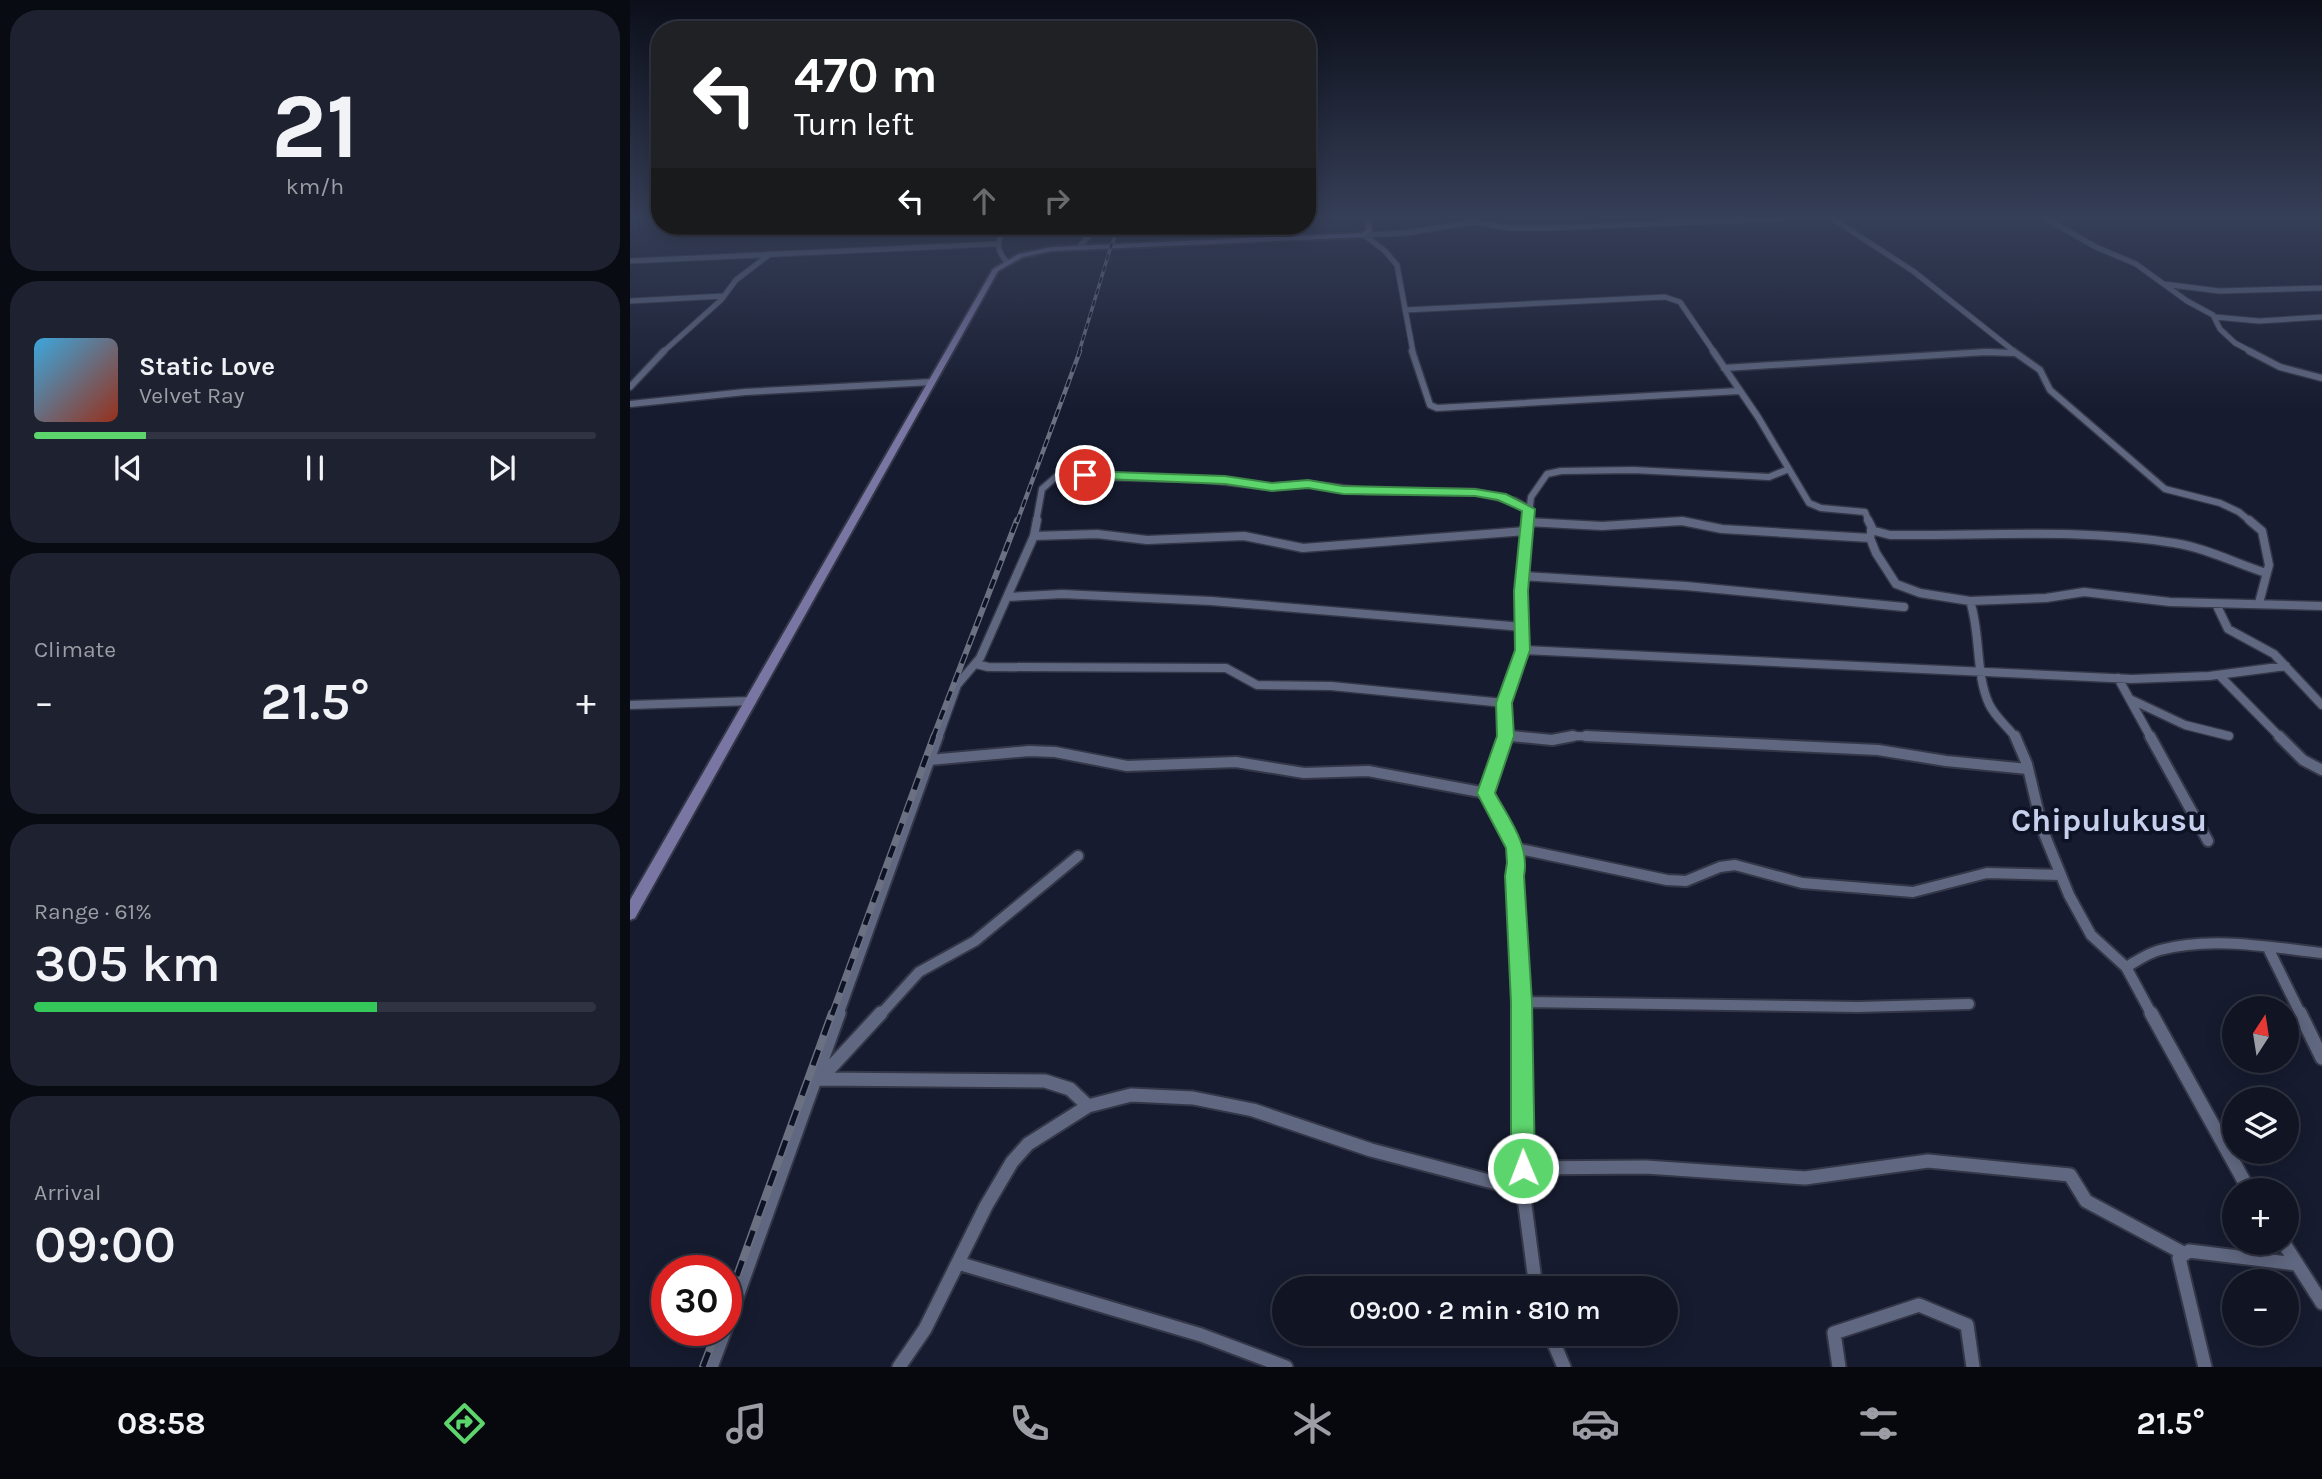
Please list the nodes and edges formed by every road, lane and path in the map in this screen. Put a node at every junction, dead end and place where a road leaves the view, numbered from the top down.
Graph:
1 (734, 283) edge
2 (986, 283) edge
3 (1399, 283) edge
4 (1928, 283) edge
5 (2163, 284) joint
6 (2322, 288) edge
7 (724, 296) junction
8 (630, 300) edge
9 (1405, 310) junction
10 (2215, 317) junction
11 (2322, 317) edge
12 (2017, 353) junction
13 (1724, 368) junction
14 (2322, 378) edge
15 (932, 383) junction
16 (630, 387) edge
17 (1739, 391) junction
18 (630, 404) edge
19 (1789, 469) junction
20 (1529, 509) junction
21 (1527, 527) junction
22 (1871, 534) junction
23 (1034, 536) junction
24 (2266, 573) junction
25 (1522, 576) junction
26 (1007, 597) junction
27 (1970, 601) junction
28 (2259, 603) junction
29 (2216, 604) junction
30 (2322, 606) edge
31 (1904, 607) dead end
32 (1523, 627) junction
33 (1522, 650) junction
34 (976, 664) junction
35 (2286, 666) junction
36 (1981, 671) junction
37 (2220, 675) junction
38 (2118, 678) junction
39 (2130, 700) junction
40 (752, 701) junction
41 (1504, 703) junction
42 (630, 705) edge
43 (2322, 705) edge
44 (1506, 736) junction
45 (2229, 736) dead end
46 (929, 760) junction
47 (2028, 769) junction
48 (2322, 770) edge
49 (1486, 793) junction
50 (2208, 841) dead end
51 (1515, 848) junction
52 (1078, 856) dead end
53 (2062, 875) junction
54 (630, 914) edge
55 (2268, 948) junction
56 (2322, 953) edge
57 (2126, 967) junction
58 (1521, 1002) junction
59 (1969, 1004) dead end
60 (2322, 1058) edge
61 (818, 1079) junction
62 (1088, 1106) junction
63 (1523, 1168) junction
64 (2242, 1178) edge
65 (1523, 1190) junction
66 (2183, 1253) junction
67 (2291, 1255) edge
68 (958, 1263) junction
69 (2296, 1264) junction
70 (1534, 1276) edge
71 (2315, 1280) edge
72 (742, 1286) edge
73 (2322, 1303) edge
74 (719, 1346) edge
75 (1555, 1346) edge
76 (711, 1367) edge
77 (900, 1367) edge
78 (1286, 1367) edge
79 (1564, 1367) edge
80 (1839, 1367) edge
81 (1973, 1367) edge
82 (2205, 1367) edge

1 - 7 street
2 - 15 street
3 - 9 street
4 - 12 street
5 - 6 street
5 - 10 street
7 - 8 street
7 - 16 street
9 - 13 street
9 - 17 street
10 - 11 street
10 - 14 street
12 - 13 street
12 - 24 street
13 - 17 street
15 - 18 street
15 - 40 street
17 - 19 street
19 - 20 street
19 - 22 street
20 - 21 street
20 - 23 street
21 - 22 street
21 - 23 street
21 - 25 street
22 - 24 street
22 - 27 street
23 - 26 street
24 - 28 street
25 - 31 street
25 - 32 street
26 - 32 street
26 - 34 street
27 - 29 street
27 - 36 street
28 - 29 street
28 - 30 street
29 - 35 street
32 - 33 street
33 - 36 street
33 - 41 street
34 - 41 street
34 - 46 street
35 - 37 street
35 - 43 street
36 - 38 street
36 - 47 street
37 - 38 street
37 - 48 street
38 - 39 street
39 - 45 street
39 - 50 street
40 - 42 street
40 - 54 street
41 - 44 street
44 - 47 street
44 - 49 street
46 - 49 street
46 - 61 street
47 - 53 street
49 - 51 street
51 - 53 street
51 - 58 street
52 - 61 street
53 - 57 street
55 - 56 street
55 - 57 street
55 - 60 street
57 - 64 street
58 - 59 street
58 - 63 street
61 - 62 street
61 - 72 street
62 - 65 street
62 - 68 street
63 - 65 street
63 - 66 street
65 - 70 street
66 - 69 street
66 - 82 street
67 - 69 street
68 - 77 street
68 - 78 street
69 - 71 street
71 - 73 street
74 - 76 street
75 - 79 street
80 - 81 street

